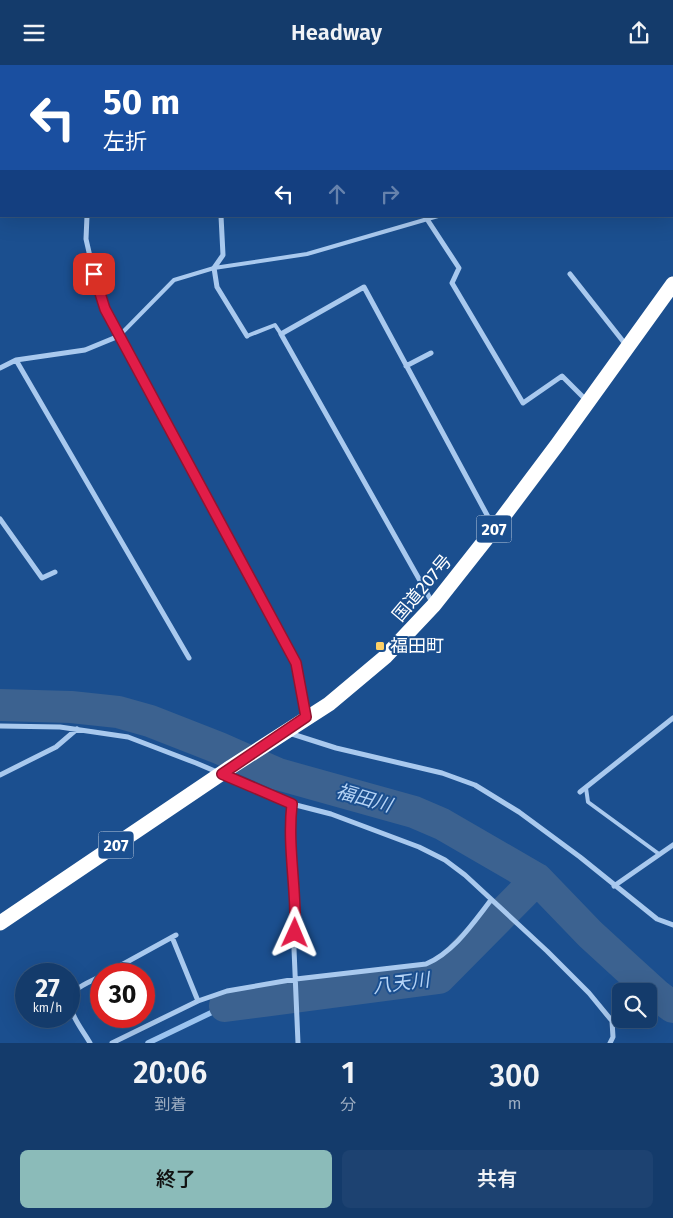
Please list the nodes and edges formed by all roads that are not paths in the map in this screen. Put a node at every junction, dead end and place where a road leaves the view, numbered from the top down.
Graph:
1 (87, 217) edge
2 (221, 217) edge
3 (426, 218) edge
4 (214, 268) junction
5 (570, 275) dead end
6 (673, 284) edge
7 (281, 334) junction
8 (120, 336) junction
9 (247, 337) joint
10 (628, 347) junction
11 (431, 353) dead end
12 (16, 360) junction
13 (406, 366) junction
14 (0, 368) edge
15 (588, 402) junction
16 (0, 519) edge
17 (494, 529) junction
18 (55, 572) dead end
19 (434, 605) junction
20 (189, 658) dead end
21 (306, 717) junction
22 (672, 722) edge
23 (0, 726) edge
24 (78, 729) junction
25 (281, 735) junction
26 (226, 771) junction
27 (0, 775) edge
28 (586, 788) junction
29 (580, 792) dead end
30 (292, 804) junction
31 (673, 845) edge
32 (659, 854) junction
33 (614, 886) junction
34 (491, 900) junction
35 (0, 923) edge
36 (673, 925) edge
37 (125, 963) edge
38 (296, 979) junction
39 (90, 982) edge
40 (198, 1001) junction
41 (90, 1043) edge
42 (112, 1043) edge
43 (298, 1043) edge
44 (610, 1043) edge

1 - 8 street
2 - 4 street
3 - 4 lane
3 - 15 street
4 - 8 lane
4 - 9 street
5 - 10 street
6 - 10 highway, 国道207号 / 207
7 - 9 lane
7 - 13 street
7 - 19 street
8 - 12 street
8 - 21 street
10 - 15 highway, 国道207号 / 207
11 - 13 street
12 - 14 street
12 - 20 street
13 - 17 street
15 - 17 highway, 国道207号 / 207
16 - 18 street
17 - 19 highway, 国道207号 / 207
19 - 21 highway, 国道207号 / 207
21 - 25 highway, 国道207号 / 207
22 - 28 street
23 - 24 street
24 - 26 street
24 - 27 street
25 - 26 highway, 国道207号 / 207
25 - 33 street
26 - 30 street
26 - 35 highway, 国道207号 / 207
28 - 29 street
28 - 32 lane
30 - 34 street
30 - 38 street
31 - 32 street
32 - 33 street
33 - 36 street
34 - 38 street
34 - 44 street
37 - 40 street
38 - 40 street
38 - 43 street
39 - 41 street
40 - 42 street

